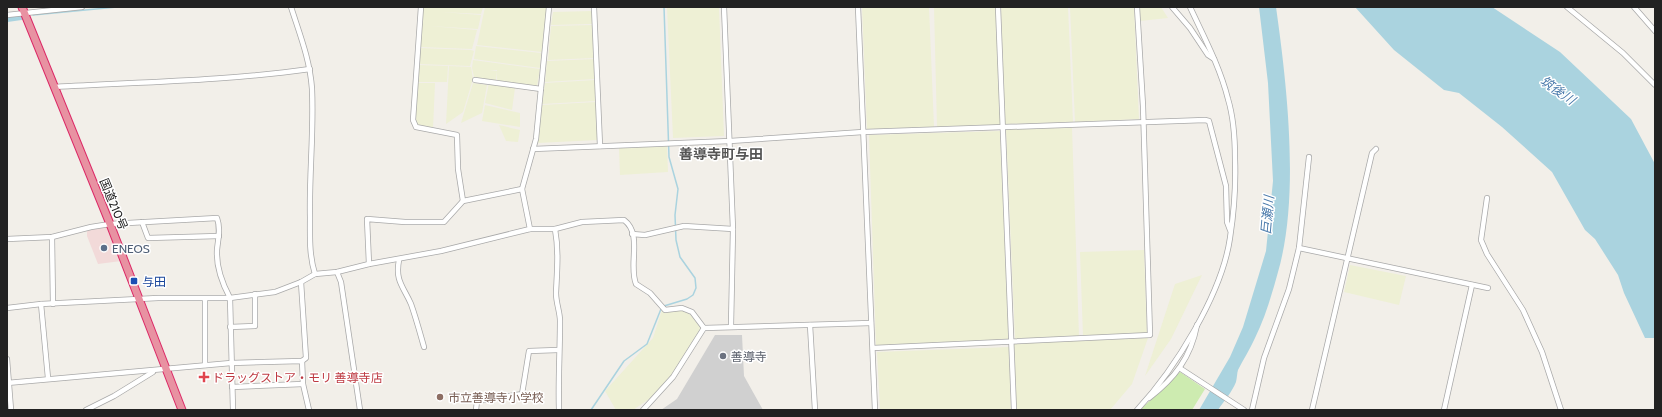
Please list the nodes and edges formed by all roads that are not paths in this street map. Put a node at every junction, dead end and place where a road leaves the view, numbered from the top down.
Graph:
1 (82, 7) edge
2 (291, 7) edge
3 (421, 7) edge
4 (549, 7) edge
5 (594, 7) edge
6 (724, 7) edge
7 (858, 7) edge
8 (998, 7) edge
9 (1137, 7) edge
10 (1172, 7) edge
11 (1190, 7) edge
12 (1567, 7) edge
13 (1634, 7) edge
14 (24, 10) edge
15 (7, 15) edge
16 (1655, 31) edge
17 (1214, 58) junction
18 (310, 69) junction
19 (475, 80) dead end
20 (1655, 85) edge
21 (55, 87) junction
22 (541, 89) junction
23 (1142, 123) junction
24 (1003, 127) junction
25 (863, 132) junction
26 (730, 141) junction
27 (600, 146) junction
28 (533, 149) junction
29 (1376, 149) dead end
30 (1309, 157) dead end
31 (522, 189) junction
32 (1487, 198) dead end
33 (463, 200) junction
34 (142, 222) junction
35 (110, 224) junction
36 (530, 229) junction
37 (555, 229) junction
38 (733, 229) junction
39 (1230, 230) junction
40 (632, 234) junction
41 (219, 236) junction
42 (52, 237) junction
43 (7, 238) edge
44 (1299, 248) junction
45 (1347, 258) junction
46 (399, 260) junction
47 (369, 264) junction
48 (337, 272) junction
49 (315, 274) junction
50 (301, 282) junction
51 (1472, 285) junction
52 (1488, 288) dead end
53 (255, 294) junction
54 (230, 298) junction
55 (205, 299) junction
56 (140, 300) junction
57 (41, 304) junction
58 (53, 304) junction
59 (7, 308) edge
60 (1198, 321) junction
61 (871, 323) junction
62 (810, 325) junction
63 (731, 326) junction
64 (230, 327) junction
65 (704, 328) junction
66 (1012, 342) junction
67 (424, 347) dead end
68 (872, 348) junction
69 (558, 350) junction
70 (7, 359) edge
71 (302, 361) junction
72 (231, 363) junction
73 (205, 365) junction
74 (167, 368) junction
75 (1180, 369) junction
76 (48, 378) junction
77 (8, 383) edge
78 (303, 384) junction
79 (232, 387) junction
80 (1144, 402) junction
81 (1242, 409) edge
82 (11, 410) edge
83 (86, 410) edge
84 (182, 410) edge
85 (233, 410) edge
86 (309, 410) edge
87 (360, 410) edge
88 (476, 410) edge
89 (559, 410) edge
90 (643, 410) edge
91 (815, 410) edge
92 (875, 410) edge
93 (1014, 410) edge
94 (1137, 410) edge
95 (1252, 410) edge
96 (1312, 410) edge
97 (1444, 410) edge
98 (1561, 410) edge

1 - 14 street
2 - 18 street
3 - 33 street
4 - 22 street
5 - 27 street
6 - 26 street
7 - 25 street
8 - 24 street
9 - 23 street
10 - 17 street
11 - 17 street
12 - 20 street
13 - 16 street
14 - 15 street
14 - 21 highway, 国道210号
17 - 39 street
18 - 21 street
18 - 49 street
19 - 22 street
21 - 35 highway, 国道210号
22 - 28 street
23 - 24 street
23 - 39 street
23 - 66 street
24 - 25 street
24 - 66 street
25 - 26 street
25 - 61 street
26 - 27 street
26 - 38 street
27 - 28 street
28 - 31 street
29 - 45 street
30 - 44 street
31 - 33 street
31 - 36 street
32 - 98 street
33 - 47 street
34 - 35 street
34 - 41 street
34 - 41 street
35 - 42 street
35 - 56 highway, 国道210号
36 - 37 street
36 - 46 street
37 - 40 street
37 - 69 street
38 - 40 street
38 - 63 street
39 - 60 street
40 - 65 street
41 - 54 street
42 - 43 street
42 - 58 street
44 - 45 street
44 - 95 street
45 - 51 street
45 - 96 street
46 - 47 street
46 - 67 street
47 - 48 street
48 - 49 street
48 - 87 street
49 - 50 street
50 - 53 street
50 - 71 street
51 - 52 street
51 - 97 street
53 - 54 street
53 - 64 street
54 - 55 street
54 - 64 street
55 - 56 street
55 - 73 street
56 - 58 street
56 - 74 highway, 国道210号
57 - 58 street
57 - 59 street
57 - 76 street
60 - 75 street
60 - 80 street
61 - 62 street
61 - 68 street
62 - 63 street
62 - 91 street
63 - 65 street
64 - 72 street
65 - 90 street
66 - 68 street
66 - 93 street
68 - 92 street
69 - 88 street
69 - 89 street
70 - 77 street
71 - 72 street
71 - 78 street
72 - 73 street
72 - 79 street
73 - 74 street
74 - 76 street
74 - 83 street
74 - 84 highway, 国道210号
75 - 80 street
75 - 81 street
76 - 77 street
77 - 82 street
78 - 79 street
78 - 86 street
79 - 85 street
80 - 94 street

